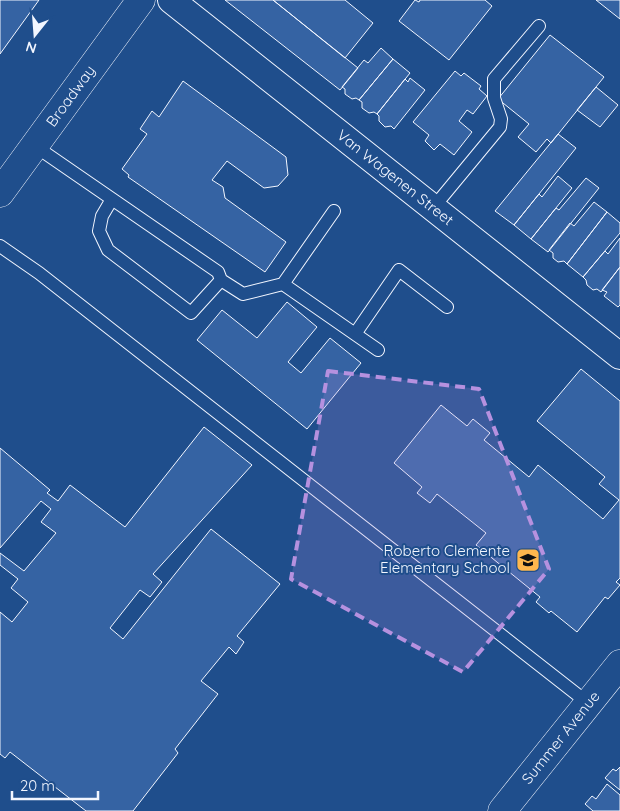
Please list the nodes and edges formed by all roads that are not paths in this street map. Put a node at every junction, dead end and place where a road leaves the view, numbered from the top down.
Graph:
1 (141, 0) edge
2 (170, 0) edge
3 (539, 26) dead end
4 (35, 146) junction
5 (0, 193) edge
6 (112, 199) junction
7 (433, 208) junction
8 (334, 211) dead end
9 (0, 246) edge
10 (222, 280) junction
11 (282, 284) junction
12 (447, 307) dead end
13 (355, 334) junction
14 (378, 350) dead end
15 (620, 356) edge
16 (620, 664) edge
17 (588, 704) junction
18 (502, 811) edge

1 - 4 main road, Broadway
2 - 7 street, Van Wagenen Street
3 - 7 lane
4 - 5 main road, Broadway
4 - 6 lane
6 - 10 lane
6 - 10 lane
7 - 15 street, Van Wagenen Street
8 - 11 lane
9 - 17 lane
10 - 11 lane
11 - 13 lane
12 - 13 lane
13 - 14 lane
16 - 17 main road, Summer Avenue
17 - 18 main road, Summer Avenue

